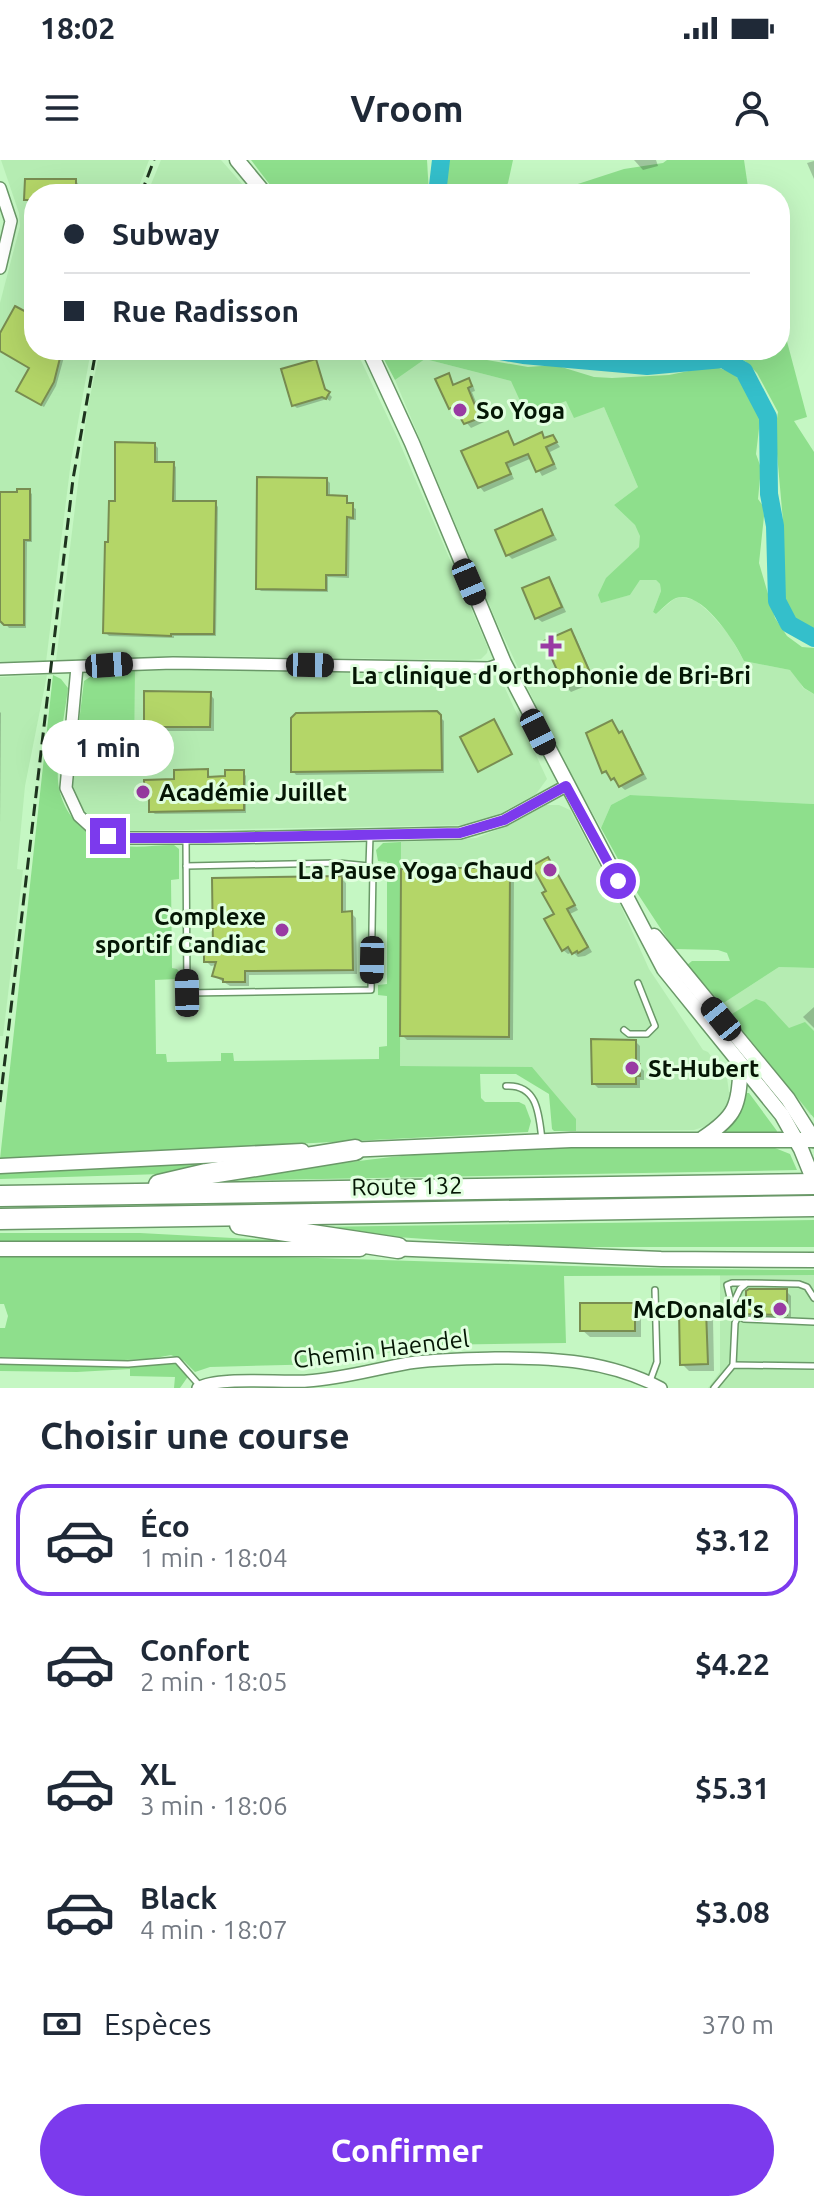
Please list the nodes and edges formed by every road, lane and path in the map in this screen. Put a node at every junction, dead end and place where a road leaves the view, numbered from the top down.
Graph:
1 (237, 160) edge
2 (257, 184) edge
3 (0, 188) edge
4 (0, 268) edge
5 (374, 360) edge
6 (504, 663) junction
7 (77, 667) junction
8 (0, 669) edge
9 (566, 786) junction
10 (370, 836) junction
11 (186, 838) junction
12 (186, 866) junction
13 (369, 866) junction
14 (631, 904) junction
15 (638, 983) dead end
16 (624, 1030) dead end
17 (741, 1066) junction
18 (506, 1086) dead end
19 (703, 1138) junction
20 (797, 1140) junction
21 (814, 1140) edge
22 (542, 1141) junction
23 (355, 1150) junction
24 (0, 1166) edge
25 (814, 1182) edge
26 (120, 1194) junction
27 (0, 1196) edge
28 (814, 1206) edge
29 (192, 1216) junction
30 (0, 1219) edge
31 (398, 1248) junction
32 (0, 1249) edge
33 (814, 1260) edge
34 (747, 1283) junction
35 (655, 1290) dead end
36 (814, 1298) edge
37 (732, 1306) junction
38 (738, 1316) junction
39 (814, 1322) edge
40 (0, 1361) edge
41 (733, 1365) junction
42 (814, 1366) edge
43 (649, 1382) junction
44 (310, 1385) edge
45 (199, 1387) edge
46 (661, 1388) edge
47 (714, 1388) edge

1 - 2 street
3 - 4 street
5 - 6 street
6 - 7 street
6 - 9 street
7 - 8 street
7 - 11 street
9 - 10 street
9 - 14 street
10 - 11 street
10 - 13 lane
11 - 12 lane
12 - 13 lane
12 - 13 lane
14 - 17 street
14 - 21 street
15 - 16 lane
17 - 19 street
17 - 20 street
18 - 22 lane
19 - 20 street
19 - 22 street
20 - 21 street
20 - 25 street
22 - 23 street
23 - 24 street
23 - 26 highway
25 - 26 highway, Route 132
26 - 27 highway, Route 132
28 - 29 highway, Route 132
29 - 30 highway, Route 132
29 - 31 highway
31 - 32 street
31 - 33 street
34 - 36 lane
34 - 37 lane
34 - 37 lane
35 - 43 lane
37 - 38 lane
38 - 39 lane
38 - 41 lane
40 - 45 lane
41 - 42 lane
41 - 47 lane
43 - 44 street, Chemin Haendel
43 - 46 street, Chemin Haendel
44 - 45 street, Chemin Haendel

